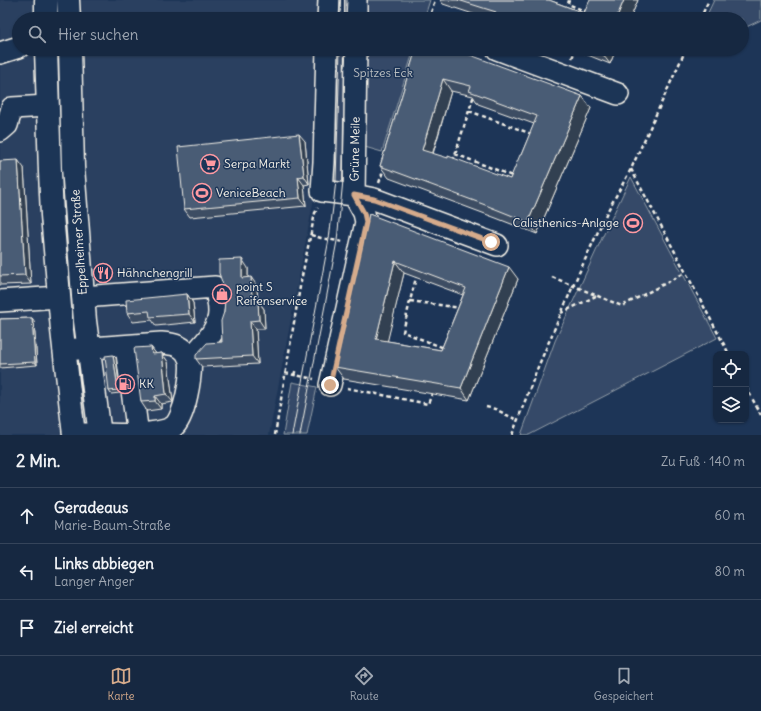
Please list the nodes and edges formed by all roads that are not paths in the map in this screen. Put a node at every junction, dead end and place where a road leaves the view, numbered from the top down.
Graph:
1 (46, 0) edge
2 (68, 0) edge
3 (329, 0) edge
4 (356, 0) edge
5 (46, 12) edge
6 (69, 12) edge
7 (328, 12) edge
8 (356, 12) edge
9 (12, 49) edge
10 (0, 53) edge
11 (46, 56) edge
12 (70, 56) edge
13 (327, 56) edge
14 (356, 56) edge
15 (516, 56) edge
16 (618, 94) dead end
17 (48, 106) junction
18 (0, 132) edge
19 (364, 197) junction
20 (497, 245) dead end
21 (59, 297) junction
22 (83, 297) junction
23 (0, 301) edge
24 (126, 346) junction
25 (88, 348) junction
26 (64, 350) junction
27 (190, 359) junction
28 (322, 382) road end
29 (74, 435) edge
30 (100, 435) edge
31 (138, 435) edge

1 - 5 main road
2 - 6 main road
3 - 7 street
4 - 8 street
9 - 10 street
11 - 17 main road, Eppelheimer Straße
12 - 22 main road, Eppelheimer Straße
13 - 19 street, Grüne Meile
14 - 19 street, Grüne Meile
15 - 16 street
17 - 18 street
17 - 21 main road, Eppelheimer Straße
19 - 20 street
19 - 28 street
21 - 23 street
21 - 26 main road, Eppelheimer Straße
22 - 25 main road, Eppelheimer Straße
22 - 27 street
24 - 25 street
24 - 27 street
24 - 31 street
25 - 26 street
25 - 30 main road, Eppelheimer Straße
26 - 29 main road, Eppelheimer Straße
27 - 31 street
29 - 30 street
30 - 31 street

